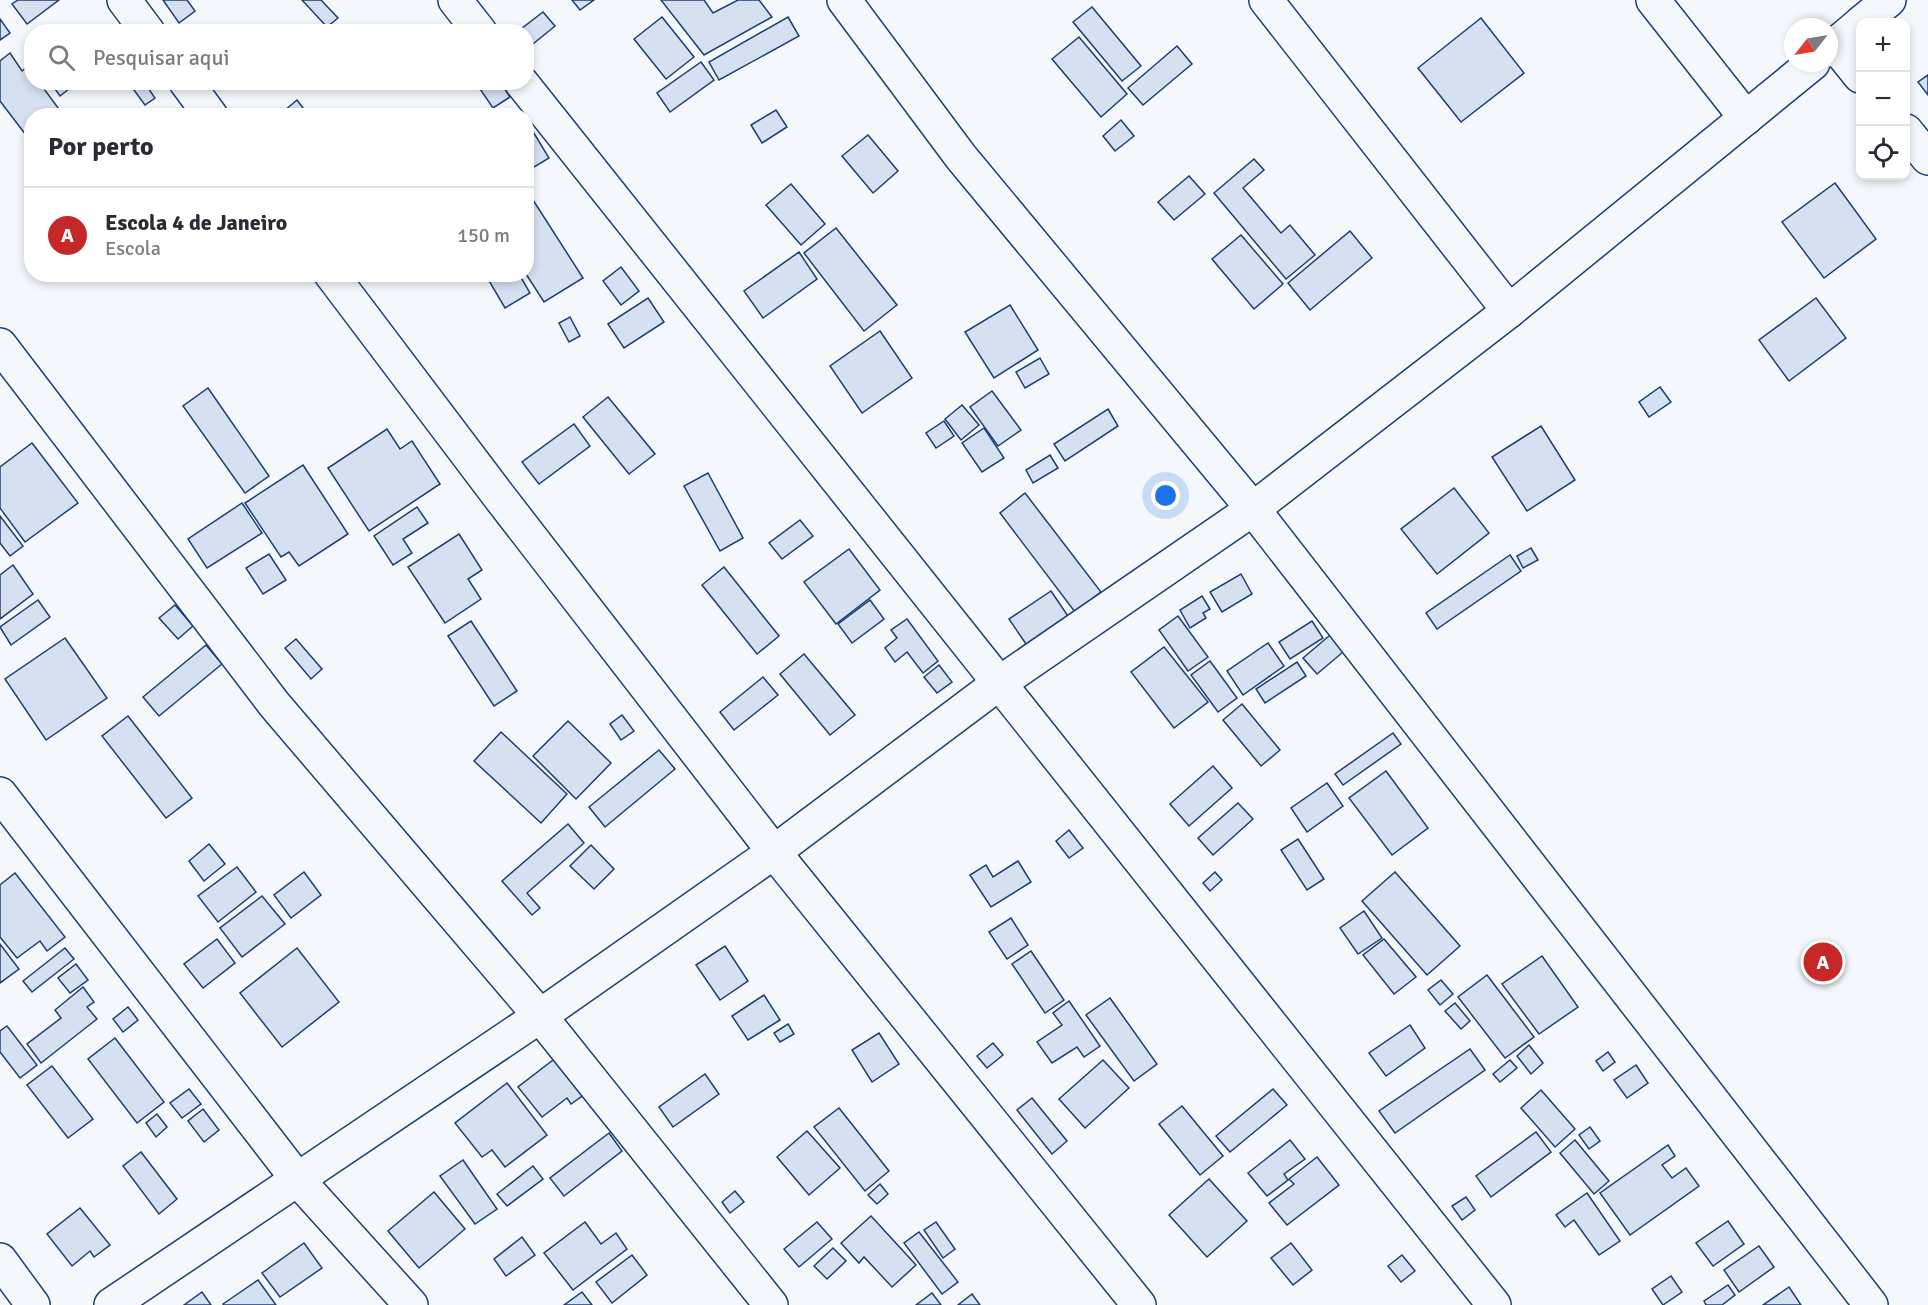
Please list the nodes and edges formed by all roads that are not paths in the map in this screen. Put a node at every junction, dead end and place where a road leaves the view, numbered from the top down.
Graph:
1 (124, 0) edge
2 (455, 0) edge
3 (844, 0) edge
4 (1266, 0) edge
5 (1653, 0) edge
6 (1889, 0) edge
7 (1867, 18) edge
8 (142, 24) edge
9 (474, 24) edge
10 (1856, 27) edge
11 (1838, 42) edge
12 (1838, 60) edge
13 (1802, 72) edge
14 (1856, 73) edge
15 (192, 90) edge
16 (527, 90) edge
17 (205, 108) edge
18 (1746, 118) junction
19 (1910, 137) edge
20 (1928, 158) edge
21 (337, 282) edge
22 (1509, 311) junction
23 (0, 345) edge
24 (1253, 509) junction
25 (998, 684) junction
26 (0, 794) edge
27 (774, 852) junction
28 (540, 1016) junction
29 (298, 1180) junction
30 (0, 1260) edge
31 (33, 1305) edge
32 (111, 1305) edge
33 (411, 1305) edge
34 (771, 1305) edge
35 (1139, 1305) edge
36 (1494, 1305) edge
37 (1871, 1305) edge

1 - 8 street
2 - 9 street
3 - 24 street
4 - 22 street
5 - 18 street
6 - 7 street
10 - 11 street
12 - 14 street
13 - 18 street
15 - 17 street
16 - 25 street
18 - 22 street
19 - 20 street
21 - 27 street
22 - 24 street
23 - 28 street
24 - 25 street
24 - 37 street
25 - 27 street
25 - 36 street
26 - 29 street
27 - 28 street
27 - 35 street
28 - 29 street
28 - 34 street
29 - 32 street
29 - 33 street
30 - 31 street

